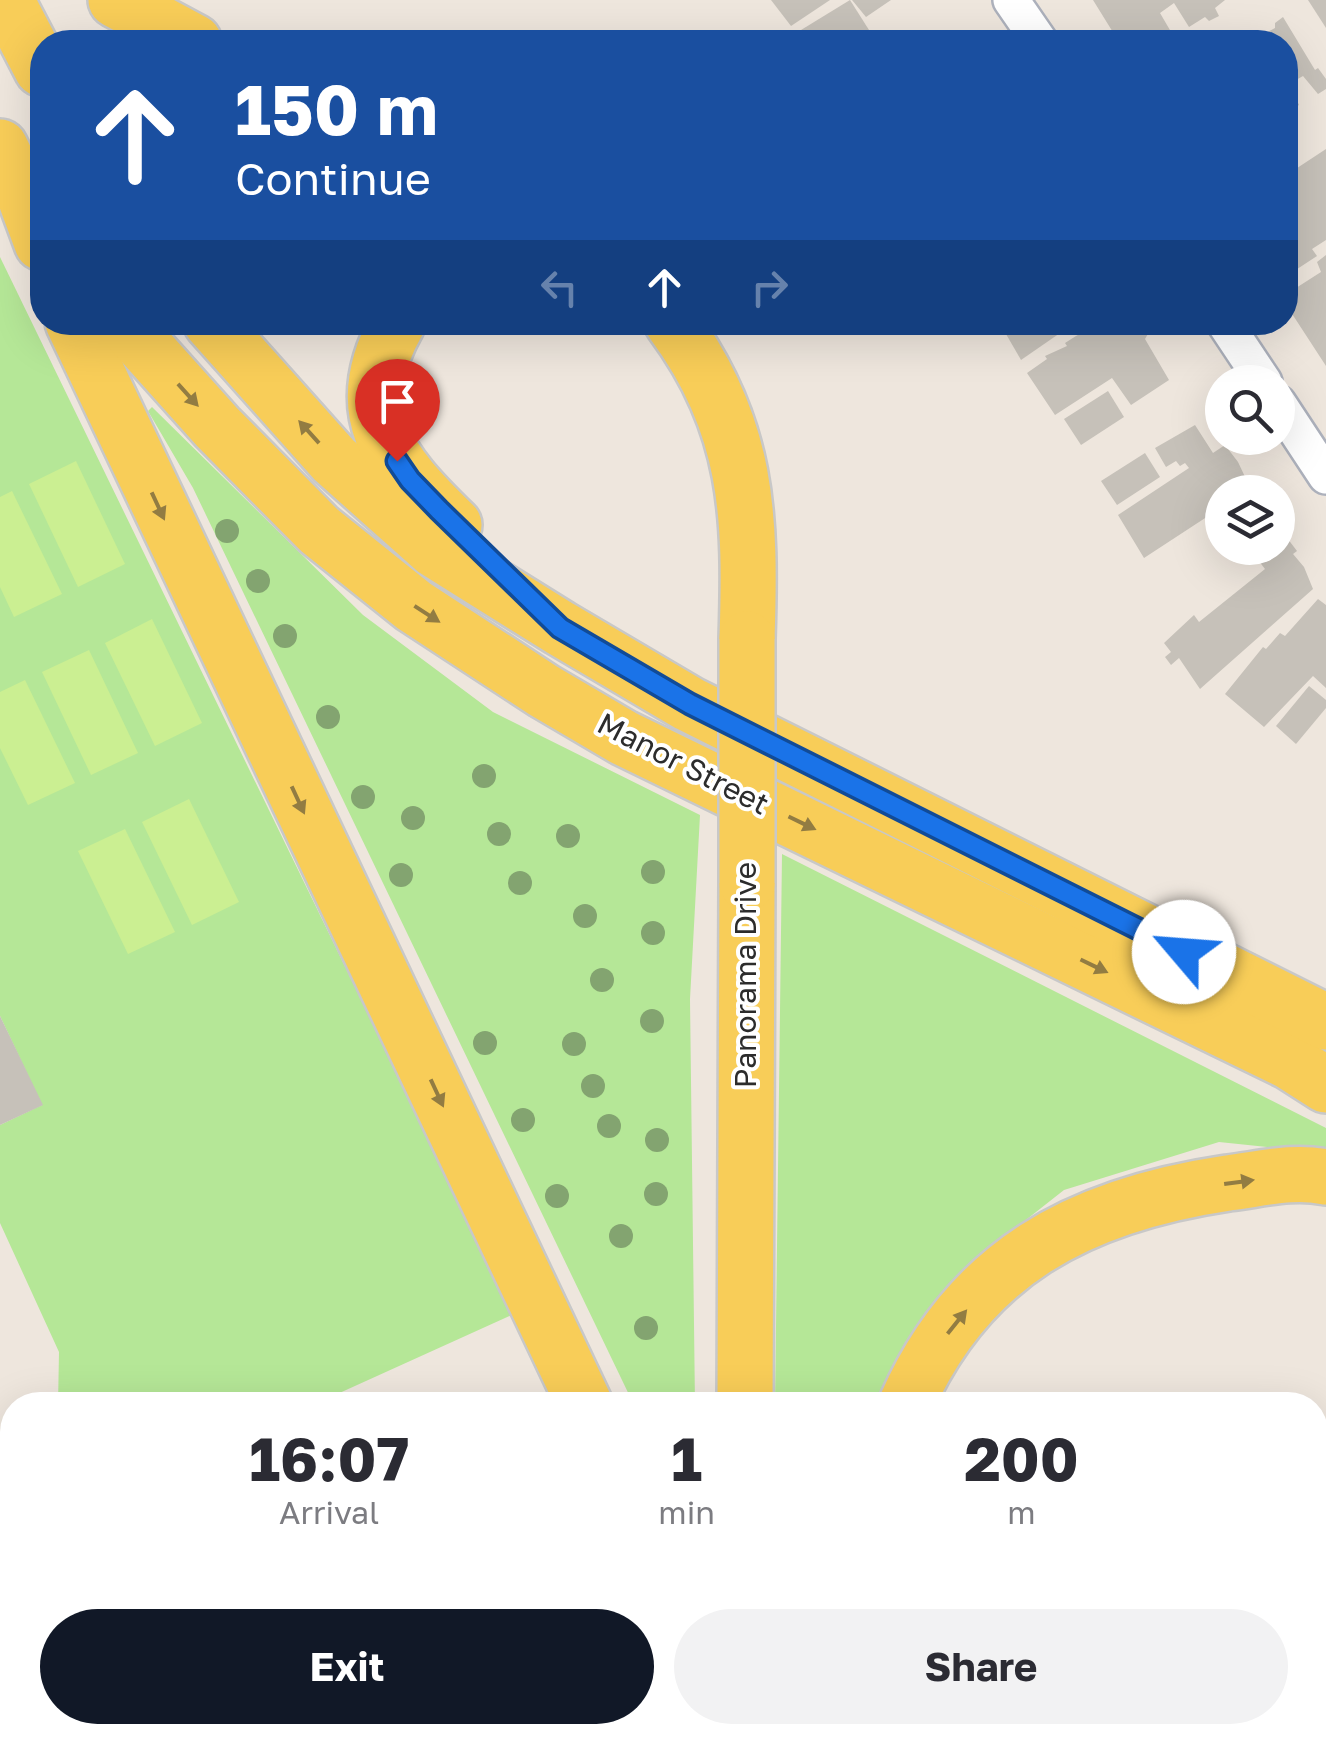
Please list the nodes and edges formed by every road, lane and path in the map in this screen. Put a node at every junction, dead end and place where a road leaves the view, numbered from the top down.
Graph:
1 (6, 0) edge
2 (116, 0) edge
3 (1012, 0) edge
4 (172, 30) edge
5 (1032, 30) edge
6 (30, 46) edge
7 (0, 147) edge
8 (30, 206) edge
9 (78, 335) edge
10 (135, 335) edge
11 (223, 335) edge
12 (391, 335) edge
13 (681, 335) edge
14 (1233, 335) edge
15 (1253, 365) edge
16 (1295, 429) edge
17 (1326, 476) edge
18 (560, 628) junction
19 (1326, 1022) edge
20 (1326, 1085) edge
21 (1326, 1177) edge
22 (579, 1392) edge
23 (745, 1392) edge
24 (913, 1392) edge

1 - 6 main road
2 - 4 main road
3 - 5 street
7 - 8 main road
9 -> 22 main road
10 -> 20 main road, Manor Street
18 -> 11 main road, Manor Street
12 - 18 main road
13 - 23 main road, Panorama Drive, bridge
14 - 15 street
16 - 17 street
18 - 19 main road, Manor Street
24 -> 21 main road

